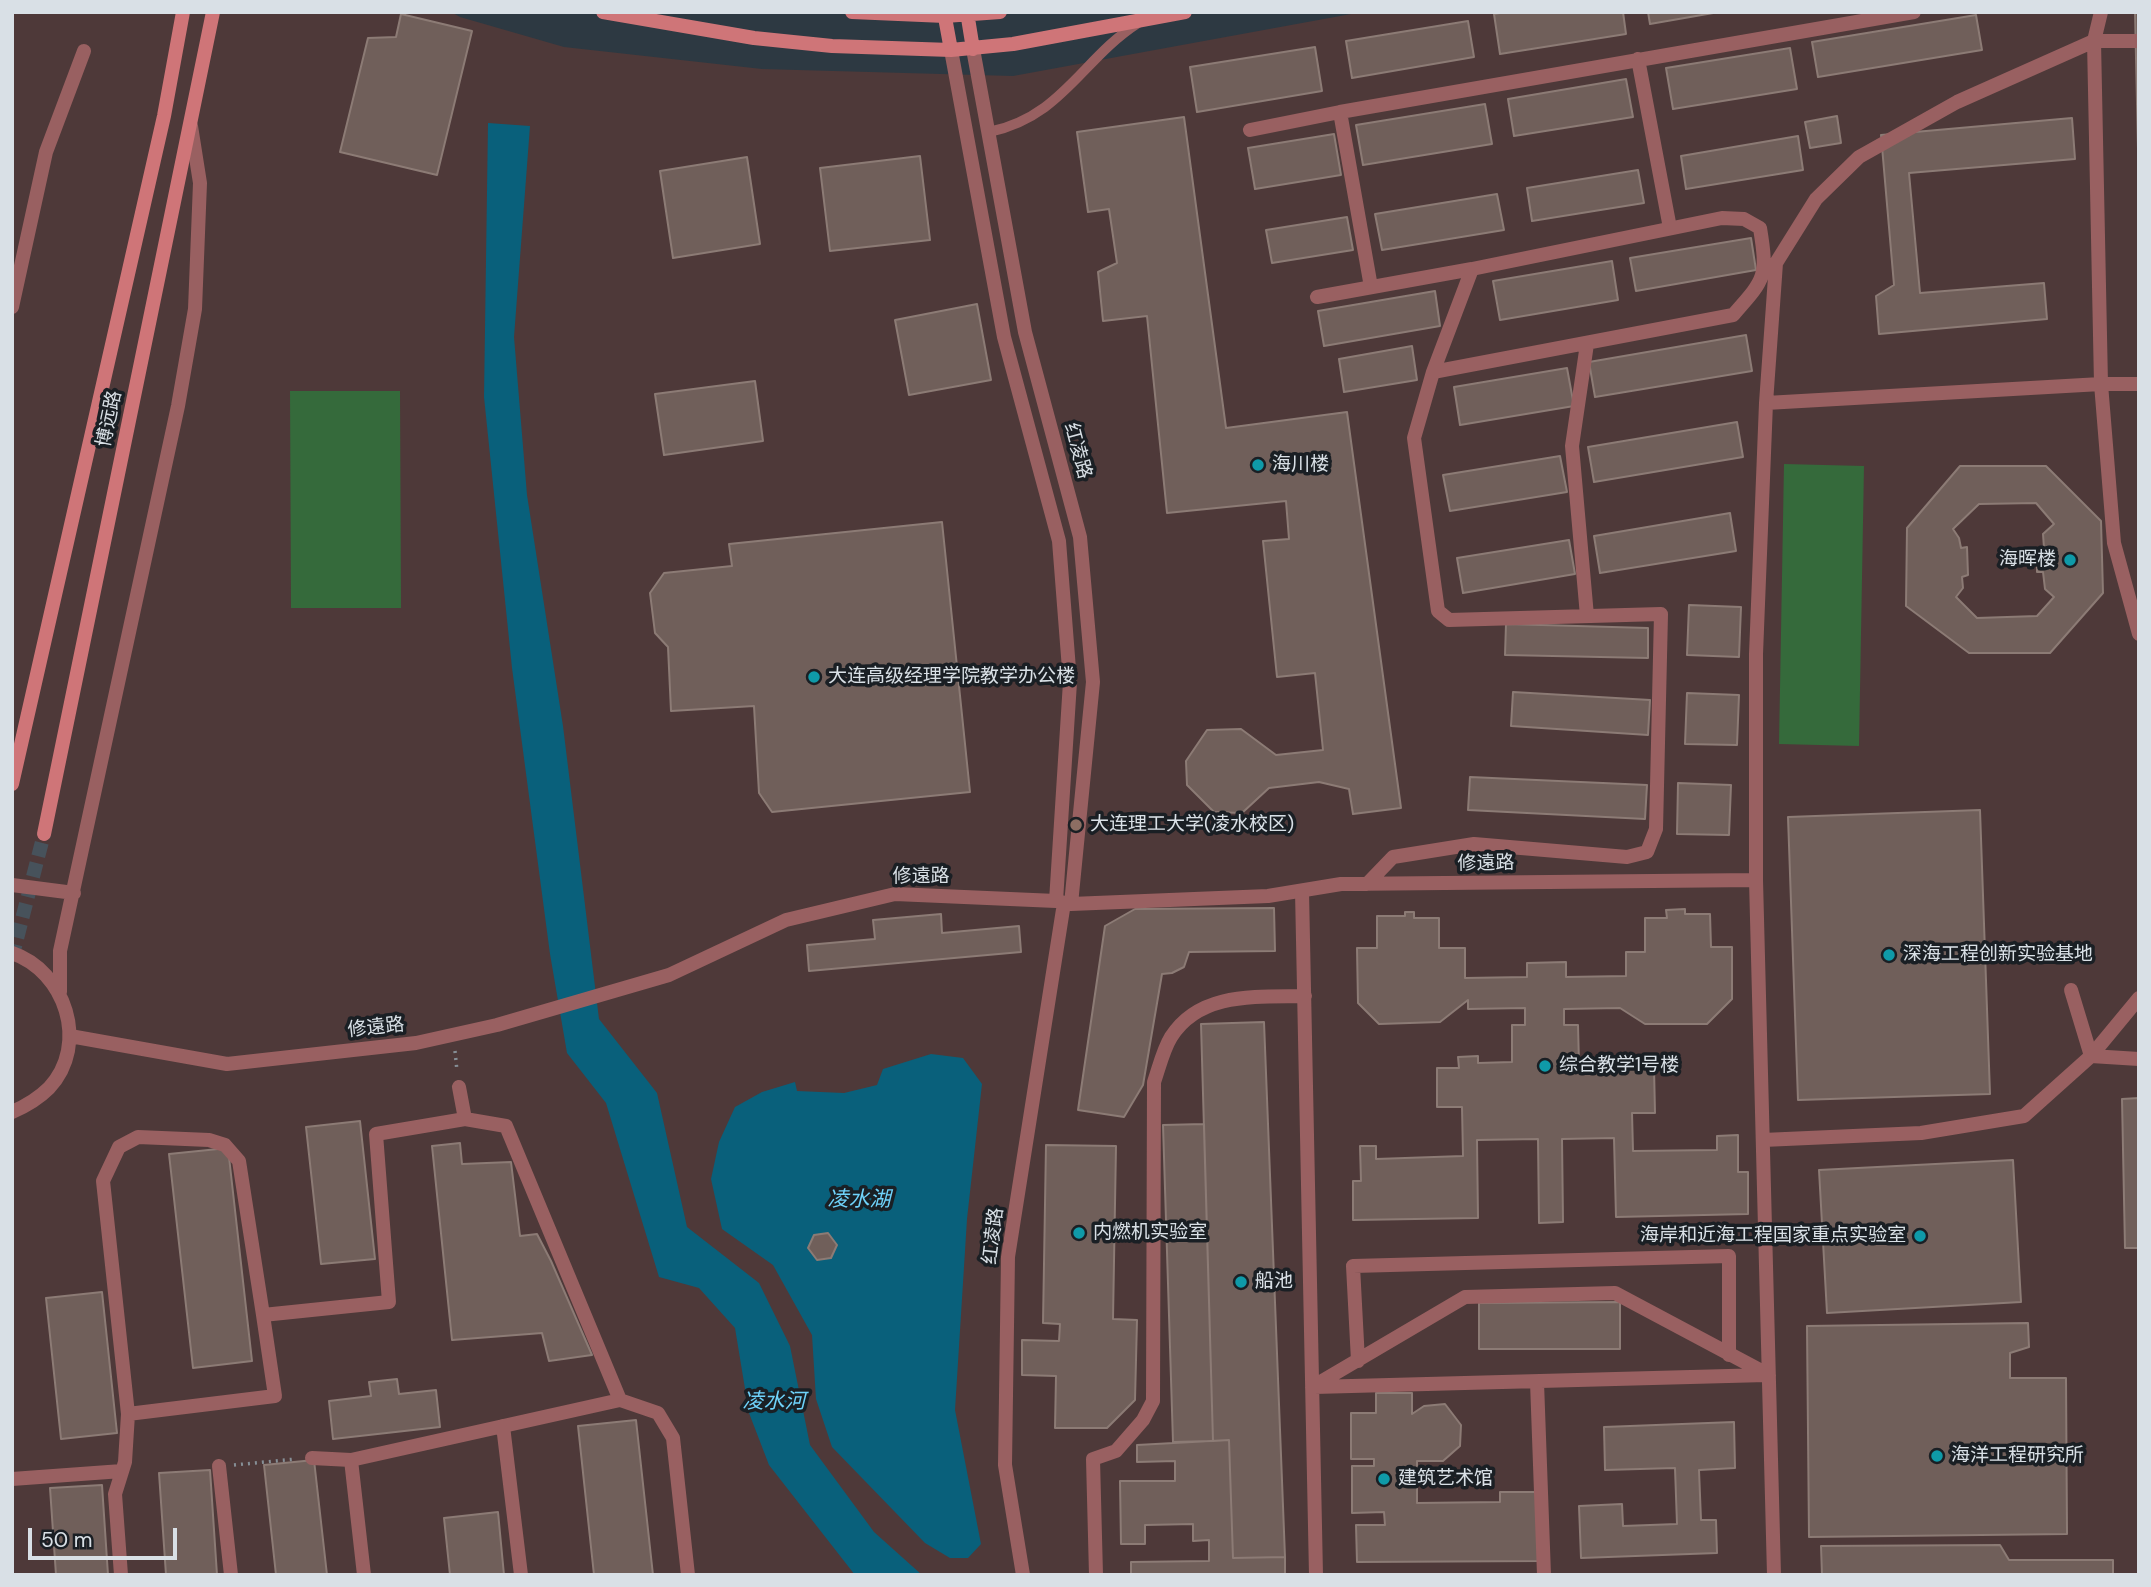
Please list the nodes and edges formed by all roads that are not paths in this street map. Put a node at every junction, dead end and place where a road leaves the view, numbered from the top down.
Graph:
1 (183, 12) edge
2 (213, 12) edge
3 (603, 12) edge
4 (852, 12) edge
5 (1000, 12) edge
6 (1913, 12) edge
7 (2101, 12) edge
8 (1181, 13) edge
9 (945, 14) edge
10 (967, 14) edge
11 (1143, 20) junction
12 (2094, 41) junction
13 (2139, 41) edge
14 (973, 49) junction
15 (951, 50) junction
16 (84, 51) dead end
17 (1638, 59) junction
18 (1340, 112) junction
19 (190, 123) junction
20 (1250, 130) dead end
21 (989, 132) junction
22 (1670, 228) junction
23 (1472, 269) junction
24 (1371, 287) junction
25 (1317, 297) dead end
26 (12, 307) edge
27 (1587, 344) junction
28 (1433, 373) junction
29 (2101, 384) junction
30 (2139, 384) edge
31 (1766, 403) junction
32 (1587, 616) junction
33 (2139, 634) edge
34 (12, 784) edge
35 (44, 834) tunnel mouth
36 (1756, 880) junction
37 (1367, 884) junction
38 (12, 885) edge
39 (1301, 891) junction
40 (74, 893) junction
41 (1064, 903) junction
42 (12, 953) edge
43 (2071, 990) dead end
44 (60, 992) junction
45 (1305, 996) junction
46 (2139, 998) edge
47 (70, 1036) junction
48 (2091, 1056) junction
49 (2139, 1059) edge
50 (459, 1087) road end
51 (12, 1112) edge
52 (465, 1119) junction
53 (1763, 1140) junction
54 (263, 1315) junction
55 (1730, 1355) junction
56 (1358, 1361) junction
57 (1769, 1375) junction
58 (1537, 1382) junction
59 (1312, 1387) junction
60 (620, 1400) junction
61 (128, 1414) junction
62 (503, 1426) junction
63 (312, 1458) road end
64 (351, 1460) junction
65 (219, 1466) road end
66 (122, 1471) junction
67 (12, 1479) edge
68 (121, 1575) edge
69 (231, 1575) edge
70 (364, 1575) edge
71 (522, 1575) edge
72 (688, 1575) edge
73 (1023, 1575) edge
74 (1096, 1575) edge
75 (1316, 1575) edge
76 (1544, 1575) edge
77 (1773, 1575) edge

1 - 34 main road, 博远路
2 - 19 main road, 博远路
3 - 15 main road
4 - 9 main road
5 - 10 main road
6 - 17 street
7 - 12 street
8 - 11 main road
9 - 10 main road
9 - 15 main road, 红凌路
10 - 14 main road, 红凌路
11 - 14 main road
11 - 21 lane
12 - 13 street
12 - 29 street
12 - 31 street
14 - 15 main road
14 - 21 street, 红凌路
15 - 41 street, 红凌路
16 - 26 street
17 - 18 street
17 - 22 street
18 - 20 street
18 - 24 street
19 - 35 main road, 博远路
19 - 40 street
21 - 41 street, 红凌路
22 - 23 street
22 - 27 street
23 - 24 street
23 - 28 street
24 - 25 street
27 - 28 street
27 - 32 street
28 - 32 street
29 - 30 street
29 - 31 street
29 - 33 street
31 - 36 street
32 - 37 street
36 - 37 street, 修遠路
36 - 53 street
37 - 39 street, 修遠路
38 - 40 street
39 - 41 street, 修遠路
39 - 45 street
40 - 44 street
41 - 47 street, 修遠路
41 - 73 street, 红凌路
42 - 44 street
43 - 48 street
44 - 47 street
45 - 59 street
45 - 74 street
46 - 48 street
47 - 51 street
48 - 49 street
48 - 53 street
50 - 52 street
52 - 54 street
52 - 60 street
53 - 57 street
54 - 61 street
54 - 61 street
55 - 56 street
55 - 56 street
55 - 57 street
56 - 59 street
57 - 58 street
57 - 77 street
58 - 59 street
58 - 76 street
59 - 75 street
60 - 62 street
60 - 72 street
61 - 66 street
62 - 64 street
62 - 71 street
63 - 64 street
64 - 70 street
65 - 69 street
66 - 67 street
66 - 68 street

